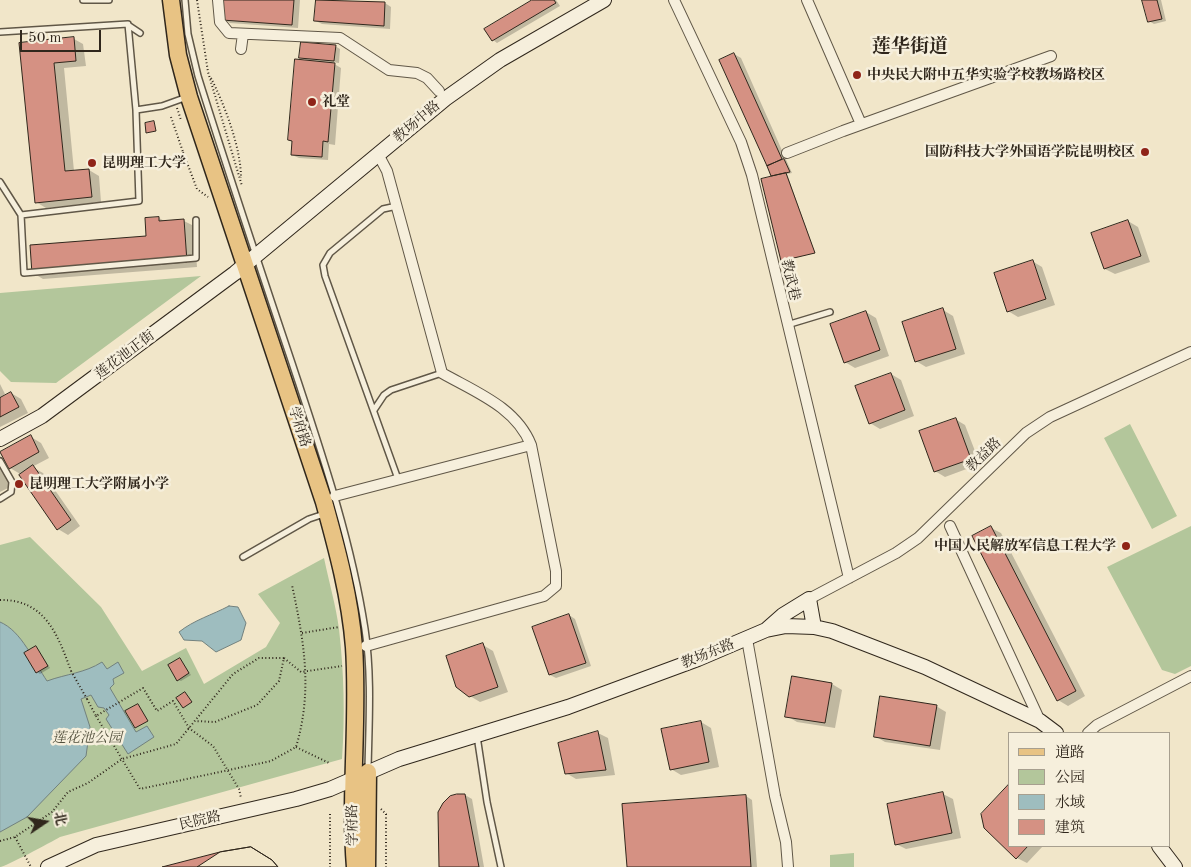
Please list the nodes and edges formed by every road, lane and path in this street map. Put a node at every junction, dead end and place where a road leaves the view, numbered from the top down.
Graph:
1 (83, 0) edge
2 (109, 0) edge
3 (170, 0) edge
4 (185, 0) edge
5 (197, 0) edge
6 (218, 0) edge
7 (604, 0) edge
8 (674, 0) edge
9 (807, 0) edge
10 (128, 24) junction
11 (0, 32) edge
12 (140, 33) dead end
13 (243, 34) junction
14 (241, 49) dead end
15 (1051, 56) dead end
16 (208, 72) junction
17 (442, 95) junction
18 (189, 97) junction
19 (136, 110) junction
20 (171, 117) dead end
21 (862, 124) junction
22 (787, 153) dead end
23 (378, 154) junction
24 (241, 180) junction
25 (0, 182) edge
26 (243, 189) dead end
27 (209, 198) dead end
28 (397, 206) junction
29 (21, 215) junction
30 (196, 220) dead end
31 (251, 259) junction
32 (830, 312) dead end
33 (787, 325) junction
34 (1191, 352) edge
35 (442, 373) junction
36 (374, 410) junction
37 (0, 439) edge
38 (531, 445) junction
39 (0, 461) edge
40 (398, 480) junction
41 (335, 496) junction
42 (0, 499) edge
43 (327, 514) junction
44 (950, 526) dead end
45 (243, 557) dead end
46 (849, 578) junction
47 (292, 585) dead end
48 (809, 599) junction
49 (0, 600) edge
50 (352, 626) junction
51 (814, 627) junction
52 (766, 630) junction
53 (302, 633) junction
54 (747, 638) junction
55 (366, 646) junction
56 (284, 658) junction
57 (355, 664) junction
58 (307, 671) junction
59 (1191, 676) edge
60 (96, 716) junction
61 (1040, 720) junction
62 (195, 721) junction
63 (189, 728) junction
64 (1055, 732) edge
65 (1089, 732) edge
66 (477, 735) junction
67 (296, 747) junction
68 (122, 759) junction
69 (330, 763) dead end
70 (229, 771) junction
71 (368, 772) junction
72 (353, 780) junction
73 (244, 810) junction
74 (330, 814) dead end
75 (386, 814) dead end
76 (15, 837) junction
77 (0, 841) edge
78 (1160, 847) edge
79 (31, 867) edge
80 (48, 867) edge
81 (330, 867) edge
82 (355, 867) edge
83 (367, 867) edge
84 (386, 867) edge
85 (501, 867) edge
86 (788, 867) edge
87 (1175, 867) edge

1 - 2 lane
3 - 18 main road, 学府路
4 - 31 lane, 学府路
5 - 16 path
6 - 13 street
7 - 17 main road, 教场中路
8 - 33 street, 教武巷
9 - 21 street
10 - 11 lane
10 - 12 lane
10 - 19 lane
13 - 14 street
13 - 17 street
15 - 21 street
16 - 24 path
16 - 24 path
17 - 23 main road, 教场中路
18 - 19 lane
18 - 31 main road, 学府路
19 - 29 lane
20 - 27 path, bridge
21 - 22 street
23 - 28 street
23 - 31 main road, 教场中路
24 - 26 path
25 - 29 lane
28 - 35 street
28 - 36 lane
29 - 30 lane
31 - 37 main road, 莲花池正街
31 - 41 lane, 学府路
31 - 43 main road, 学府路
32 - 33 lane
33 - 46 street, 教武巷
34 - 46 street, 教益路
35 - 36 lane
35 - 38 street
36 - 40 lane
38 - 40 street
38 - 55 street
39 - 42 lane
40 - 41 street
41 - 55 lane, 学府路
43 - 45 lane
43 - 50 main road, 学府路
44 - 61 street
46 - 48 street, 教益路
47 - 53 path
48 - 51 main road
48 - 52 main road
49 - 60 path, bridge
50 - 53 path
50 - 57 main road, 学府路
51 - 52 main road, 教场东路
51 - 61 main road, 教场东路
52 - 54 main road, 教场东路
53 - 58 path
54 - 66 main road, 教场东路
54 - 86 street
55 - 71 lane, 学府路
56 - 58 path
56 - 62 path
56 - 62 path
57 - 58 path
57 - 72 main road, 学府路
58 - 67 path
59 - 65 street
60 - 63 path
60 - 68 path
61 - 64 main road, 教场东路
62 - 63 path
63 - 68 path
63 - 70 path
66 - 71 main road, 教场东路
66 - 85 lane
67 - 69 path
67 - 70 path
68 - 70 path
68 - 76 path
70 - 73 path
71 - 72 main road, 教场东路
71 - 83 main road, 学府路
72 - 73 main road, 民院路
72 - 82 main road, 学府路
73 - 80 main road, 民院路
74 - 81 path
75 - 84 path
76 - 77 path
76 - 79 path
78 - 87 main road

